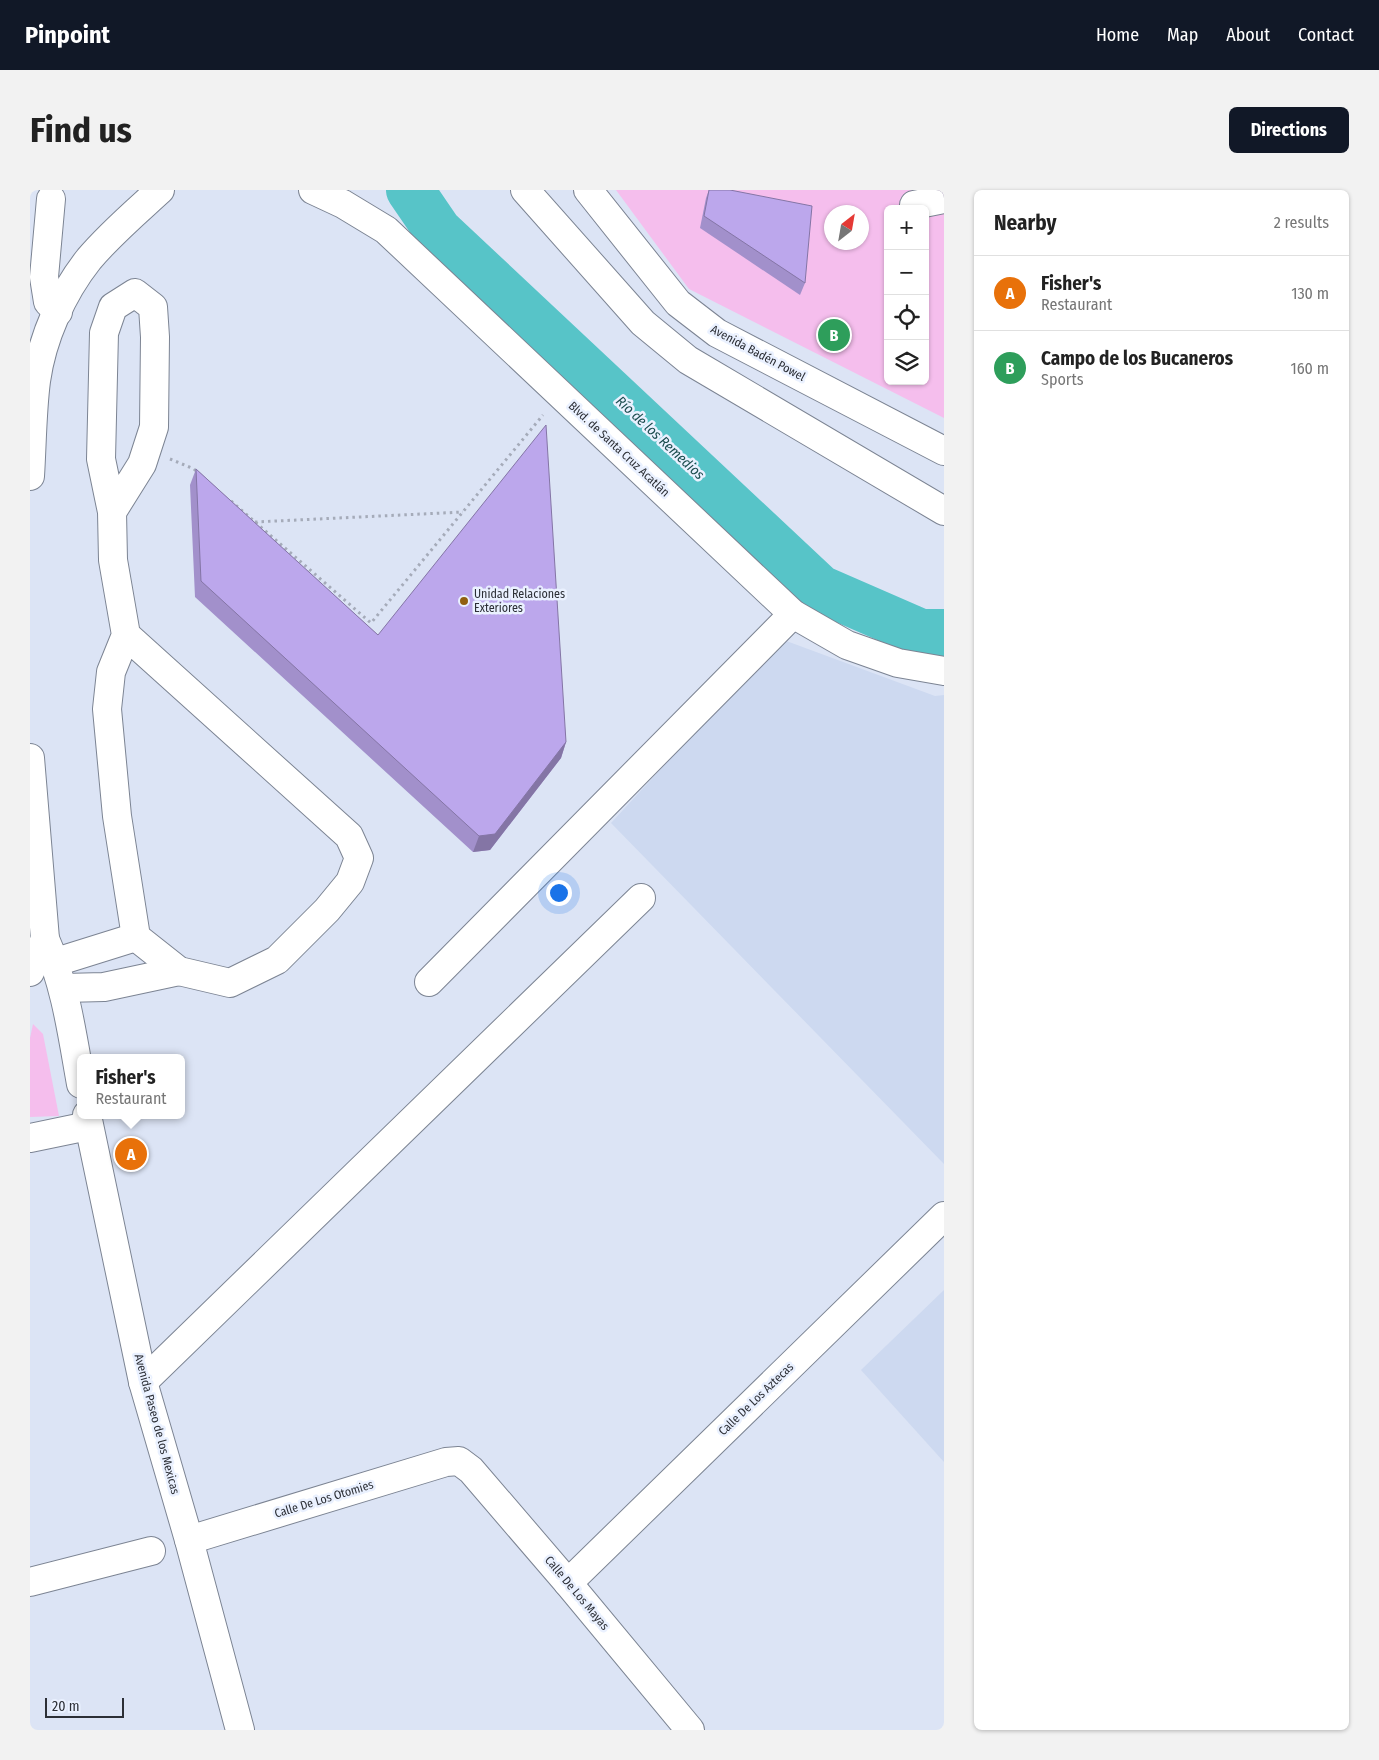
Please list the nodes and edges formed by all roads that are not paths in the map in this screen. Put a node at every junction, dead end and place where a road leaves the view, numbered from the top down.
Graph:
1 (160, 190) edge
2 (313, 190) edge
3 (525, 190) edge
4 (588, 190) edge
5 (52, 199) dead end
6 (944, 199) edge
7 (914, 205) dead end
8 (58, 312) junction
9 (944, 451) edge
10 (30, 476) edge
11 (944, 511) edge
12 (112, 512) junction
13 (793, 614) junction
14 (126, 636) junction
15 (944, 671) edge
16 (30, 758) edge
17 (34, 836) edge
18 (641, 898) dead end
19 (136, 937) junction
20 (51, 950) junction
21 (179, 971) junction
22 (30, 972) edge
23 (429, 982) dead end
24 (64, 988) junction
25 (77, 1061) edge
26 (88, 1121) edge
27 (30, 1138) edge
28 (944, 1216) edge
29 (143, 1382) junction
30 (459, 1461) joint
31 (189, 1540) junction
32 (151, 1551) dead end
33 (30, 1582) edge
34 (568, 1583) junction
35 (240, 1730) edge
36 (690, 1730) edge

1 - 8 street
2 - 13 street, Blvd. de Santa Cruz Acatlán
3 - 11 street
4 - 9 street, Avenida Badén Powel
5 - 8 street
6 - 7 street
8 - 10 street
12 - 12 street
12 - 14 street
13 - 15 street, Blvd. de Santa Cruz Acatlán
13 - 23 street
14 - 19 street
14 - 21 street
16 - 17 street
17 - 20 street
18 - 29 street
19 - 20 street
19 - 21 street
20 - 22 street
20 - 24 street
21 - 24 street
24 - 25 street
26 - 27 street
26 - 29 street, Avenida Paseo de los Mexicas
28 - 34 street, Calle De Los Aztecas
29 - 31 street, Avenida Paseo de los Mexicas
30 - 31 street, Calle De Los Otomies
30 - 34 street, Calle De Los Mayas
31 - 35 street, Avenida Paseo de los Mexicas
32 - 33 street
34 - 36 street, Calle De Los Mayas

